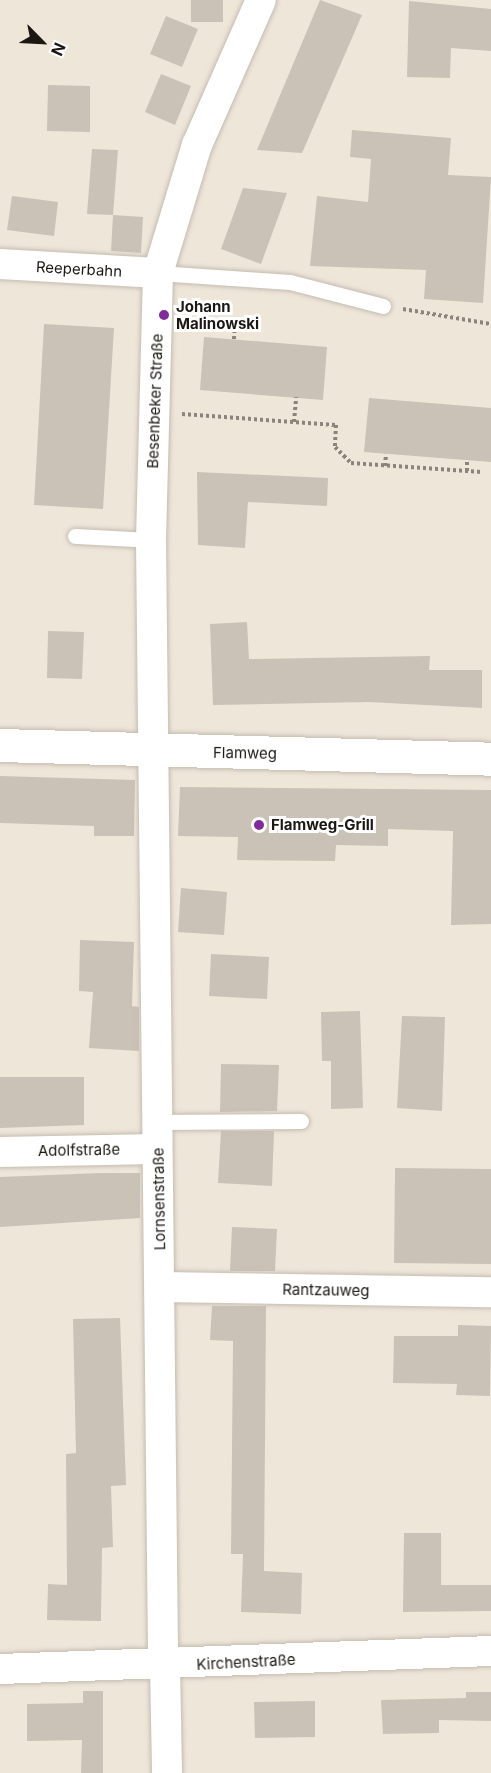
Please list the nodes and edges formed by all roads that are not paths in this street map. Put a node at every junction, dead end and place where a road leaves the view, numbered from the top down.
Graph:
1 (261, 0) edge
2 (0, 264) edge
3 (158, 273) junction
4 (383, 306) road end
5 (75, 536) dead end
6 (151, 540) junction
7 (0, 745) edge
8 (155, 750) junction
9 (491, 759) edge
10 (301, 1121) dead end
11 (157, 1135) junction
12 (0, 1152) edge
13 (161, 1287) junction
14 (491, 1292) edge
15 (491, 1651) edge
16 (164, 1657) junction
17 (0, 1669) edge
18 (167, 1773) edge

1 - 3 street, Besenbeker Straße
2 - 3 street, Reeperbahn
3 - 4 lane
3 - 6 street, Besenbeker Straße
5 - 6 lane
6 - 8 street, Besenbeker Straße
7 - 8 main road, Flamweg
8 - 9 main road, Flamweg
8 - 11 street, Lornsenstraße
10 - 11 lane
11 - 12 street, Adolfstraße
11 - 13 street, Lornsenstraße
13 - 14 street, Rantzauweg
13 - 16 street, Lornsenstraße
15 - 16 street, Kirchenstraße
16 - 17 street, Kirchenstraße
16 - 18 street, Lornsenstraße

